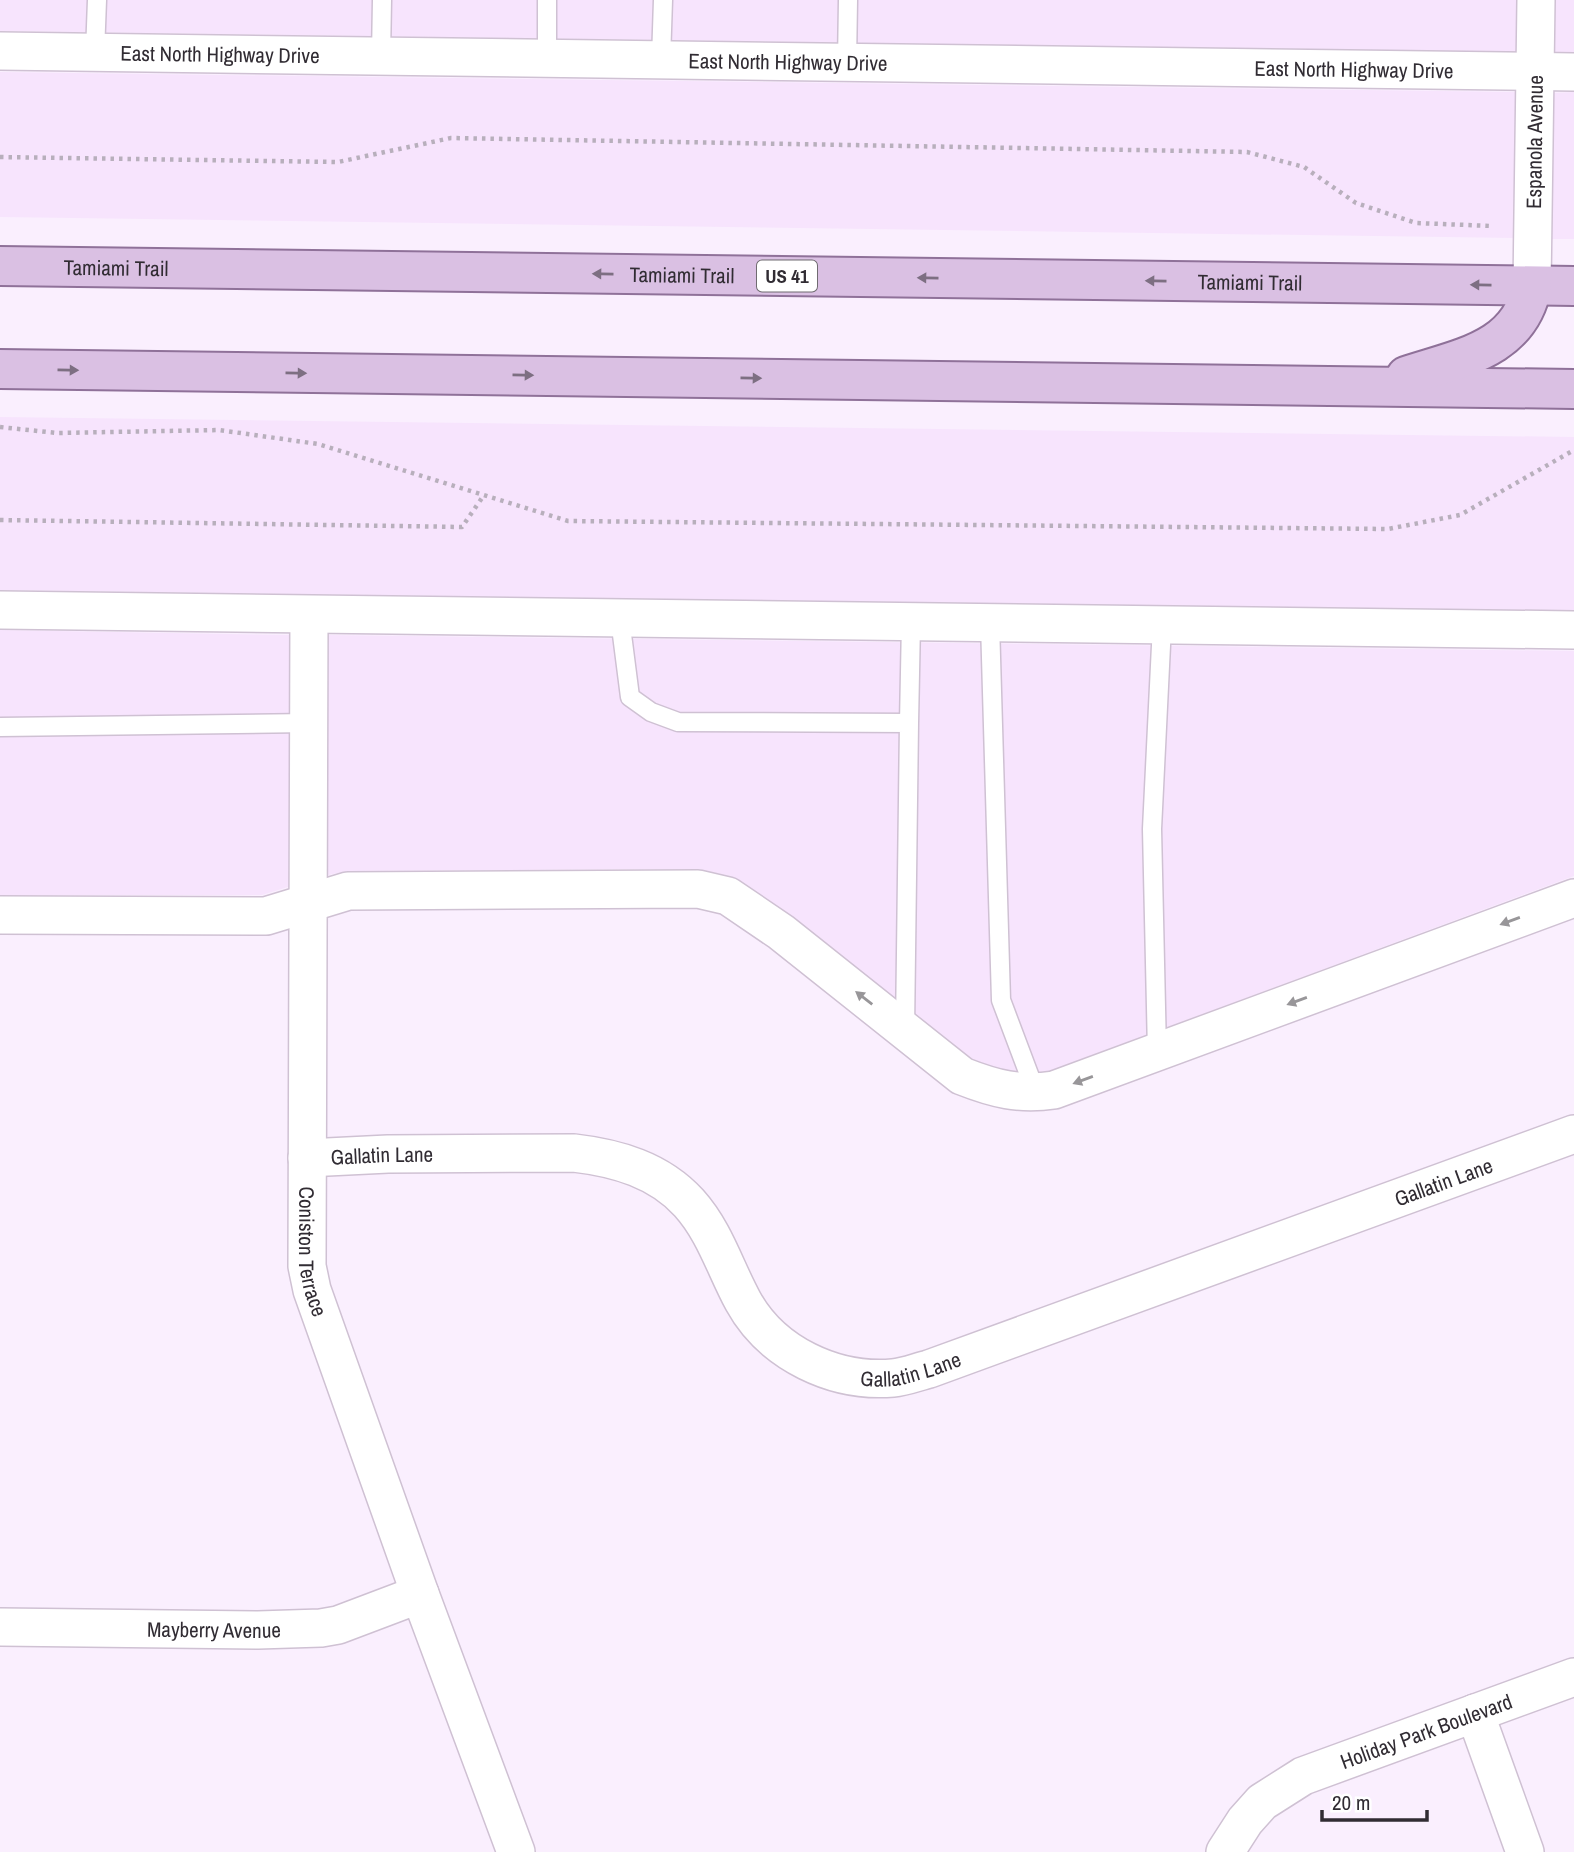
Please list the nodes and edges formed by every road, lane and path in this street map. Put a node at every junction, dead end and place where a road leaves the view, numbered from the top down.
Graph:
1 (97, 0) edge
2 (382, 0) edge
3 (547, 0) edge
4 (663, 0) edge
5 (848, 0) edge
6 (1536, 0) edge
7 (0, 51) edge
8 (95, 53) junction
9 (381, 56) junction
10 (547, 59) junction
11 (661, 60) junction
12 (848, 63) junction
13 (1574, 72) edge
14 (1535, 73) junction
15 (0, 157) edge
16 (1492, 226) dead end
17 (0, 266) edge
18 (1532, 286) junction
19 (1574, 286) edge
20 (0, 369) edge
21 (1374, 386) junction
22 (1574, 389) edge
23 (0, 427) edge
24 (1574, 450) edge
25 (484, 495) junction
26 (0, 520) edge
27 (0, 610) edge
28 (309, 615) junction
29 (620, 619) junction
30 (911, 622) junction
31 (990, 623) junction
32 (1162, 625) junction
33 (1574, 630) edge
34 (310, 723) junction
35 (909, 723) junction
36 (0, 727) edge
37 (1574, 898) edge
38 (309, 901) junction
39 (0, 915) edge
40 (905, 1031) junction
41 (1157, 1052) junction
42 (1036, 1093) junction
43 (1574, 1135) edge
44 (307, 1158) junction
45 (420, 1594) junction
46 (0, 1627) edge
47 (1574, 1677) edge
48 (1475, 1713) junction
49 (516, 1852) edge
50 (1225, 1852) edge
51 (1525, 1852) edge

1 - 8 lane
2 - 9 lane
3 - 10 lane
4 - 11 lane
5 - 12 lane
6 - 14 street, Espanola Avenue
7 - 8 street, East North Highway Drive
8 - 9 street, East North Highway Drive
9 - 10 street, East North Highway Drive
10 - 11 street, East North Highway Drive
11 - 12 street, East North Highway Drive
12 - 14 street, East North Highway Drive
13 - 14 street, East North Highway Drive
14 - 18 street, Espanola Avenue
15 - 16 path
18 -> 17 main road, Tamiami Trail / US 41
18 - 19 main road, Tamiami Trail / US 41
18 - 21 main road
20 -> 21 main road
21 - 22 main road
23 - 25 path
24 - 25 path
25 - 26 path
27 - 28 street
28 - 29 street
28 - 34 street, Coniston Terrace
29 - 30 street
29 - 35 lane
30 - 31 street
30 - 35 lane
31 - 32 street
31 - 42 lane
32 - 33 street
32 - 41 lane
34 - 36 lane
34 - 38 street, Coniston Terrace
35 - 40 lane
37 -> 41 street
38 - 39 street
40 -> 38 street
38 - 44 street, Coniston Terrace
40 - 42 street
41 -> 42 street
43 - 44 street, Gallatin Lane
44 - 45 street, Coniston Terrace
45 - 46 street, Mayberry Avenue
45 - 49 street, Coniston Terrace
47 - 48 street, Holiday Park Boulevard
48 - 50 street, Holiday Park Boulevard
48 - 51 street

